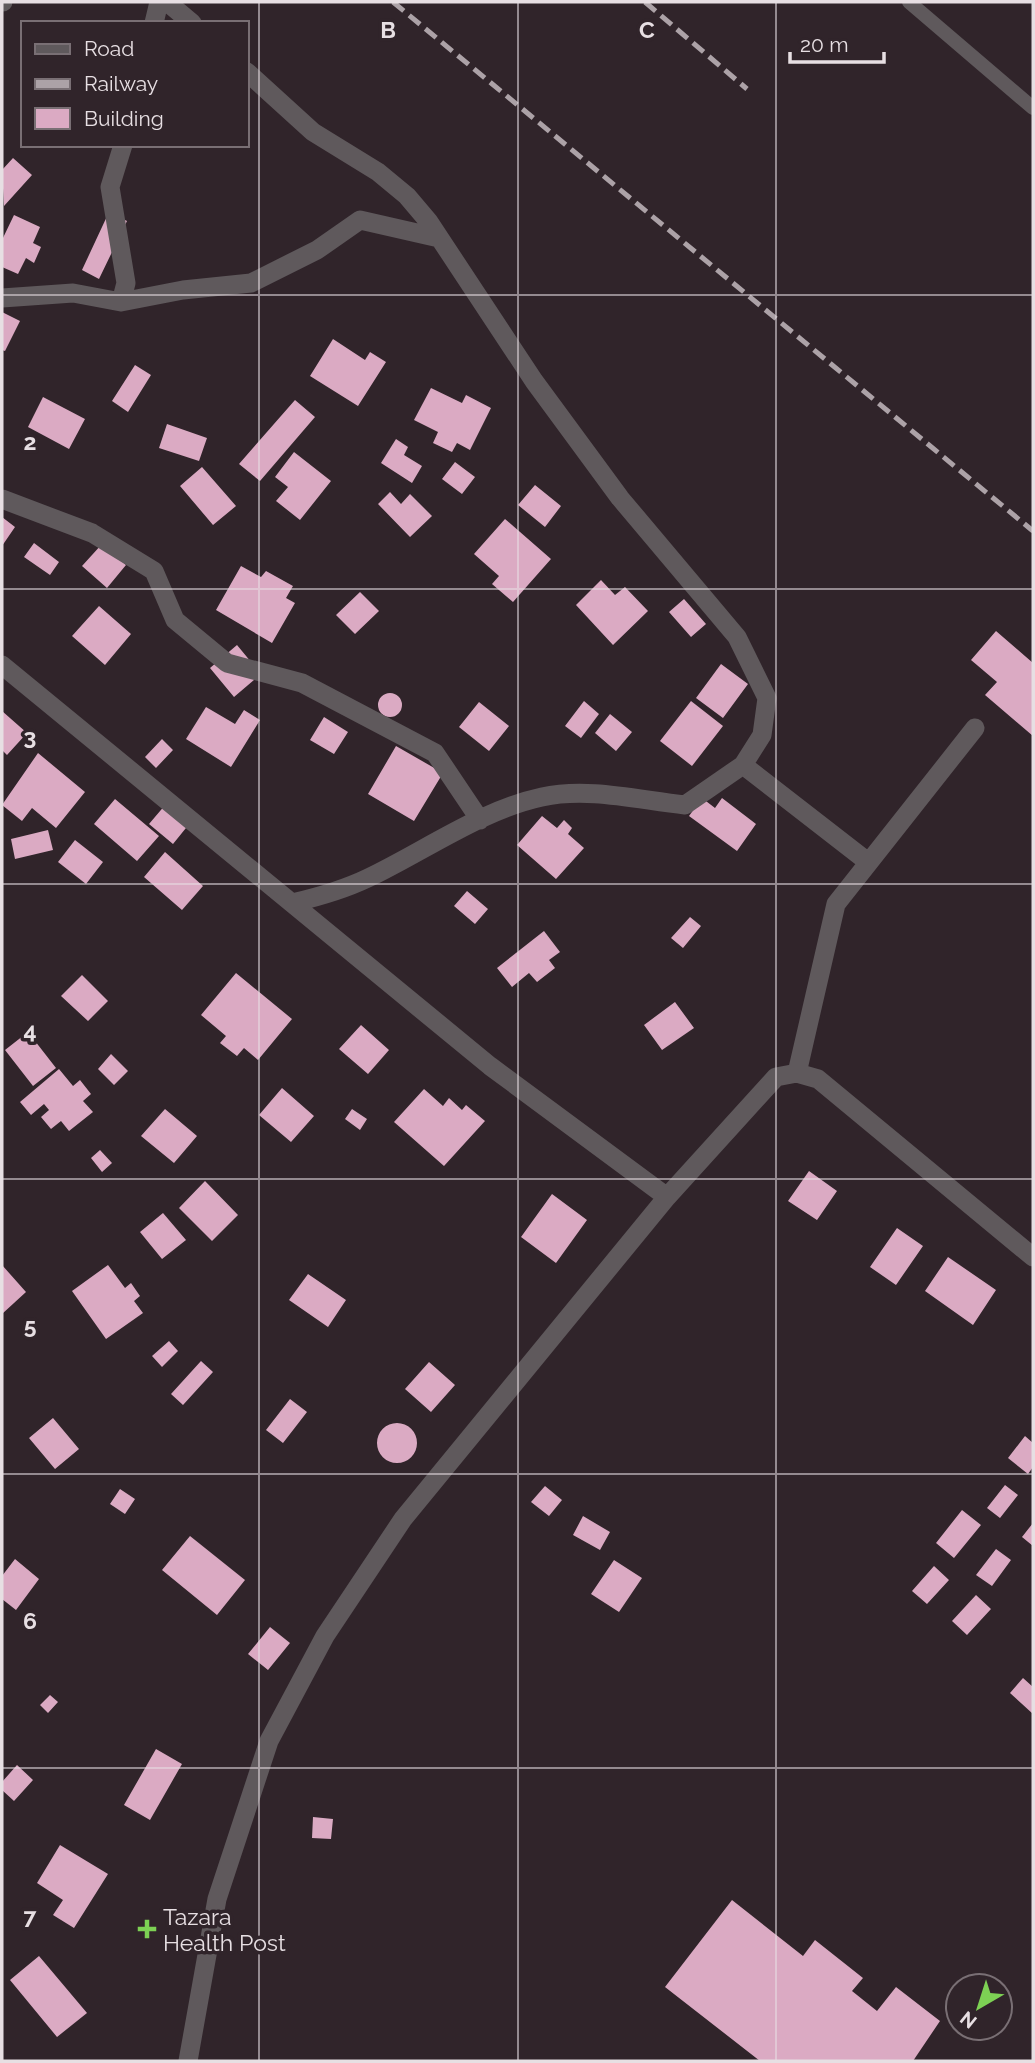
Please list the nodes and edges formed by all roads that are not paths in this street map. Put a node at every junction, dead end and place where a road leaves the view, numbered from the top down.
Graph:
1 (159, 2) edge
2 (167, 2) edge
3 (909, 2) edge
4 (154, 21) edge
5 (190, 21) edge
6 (248, 73) edge
7 (1033, 108) edge
8 (122, 147) edge
9 (439, 238) junction
10 (2, 298) edge
11 (121, 302) junction
12 (2, 499) edge
13 (2, 665) edge
14 (23, 681) junction
15 (2, 684) edge
16 (975, 727) dead end
17 (743, 765) junction
18 (480, 820) junction
19 (868, 862) junction
20 (292, 903) junction
21 (797, 1073) junction
22 (667, 1197) junction
23 (1033, 1257) edge
24 (188, 2061) edge

1 - 4 street
2 - 5 street
3 - 7 lane
6 - 9 street
8 - 11 street
9 - 11 street
9 - 17 street
10 - 11 street
12 - 18 street
13 - 14 street
14 - 15 street
14 - 20 street
16 - 19 street
17 - 18 street
17 - 19 street
18 - 20 street
19 - 21 street
20 - 22 street
21 - 22 street
21 - 23 street
22 - 24 street

